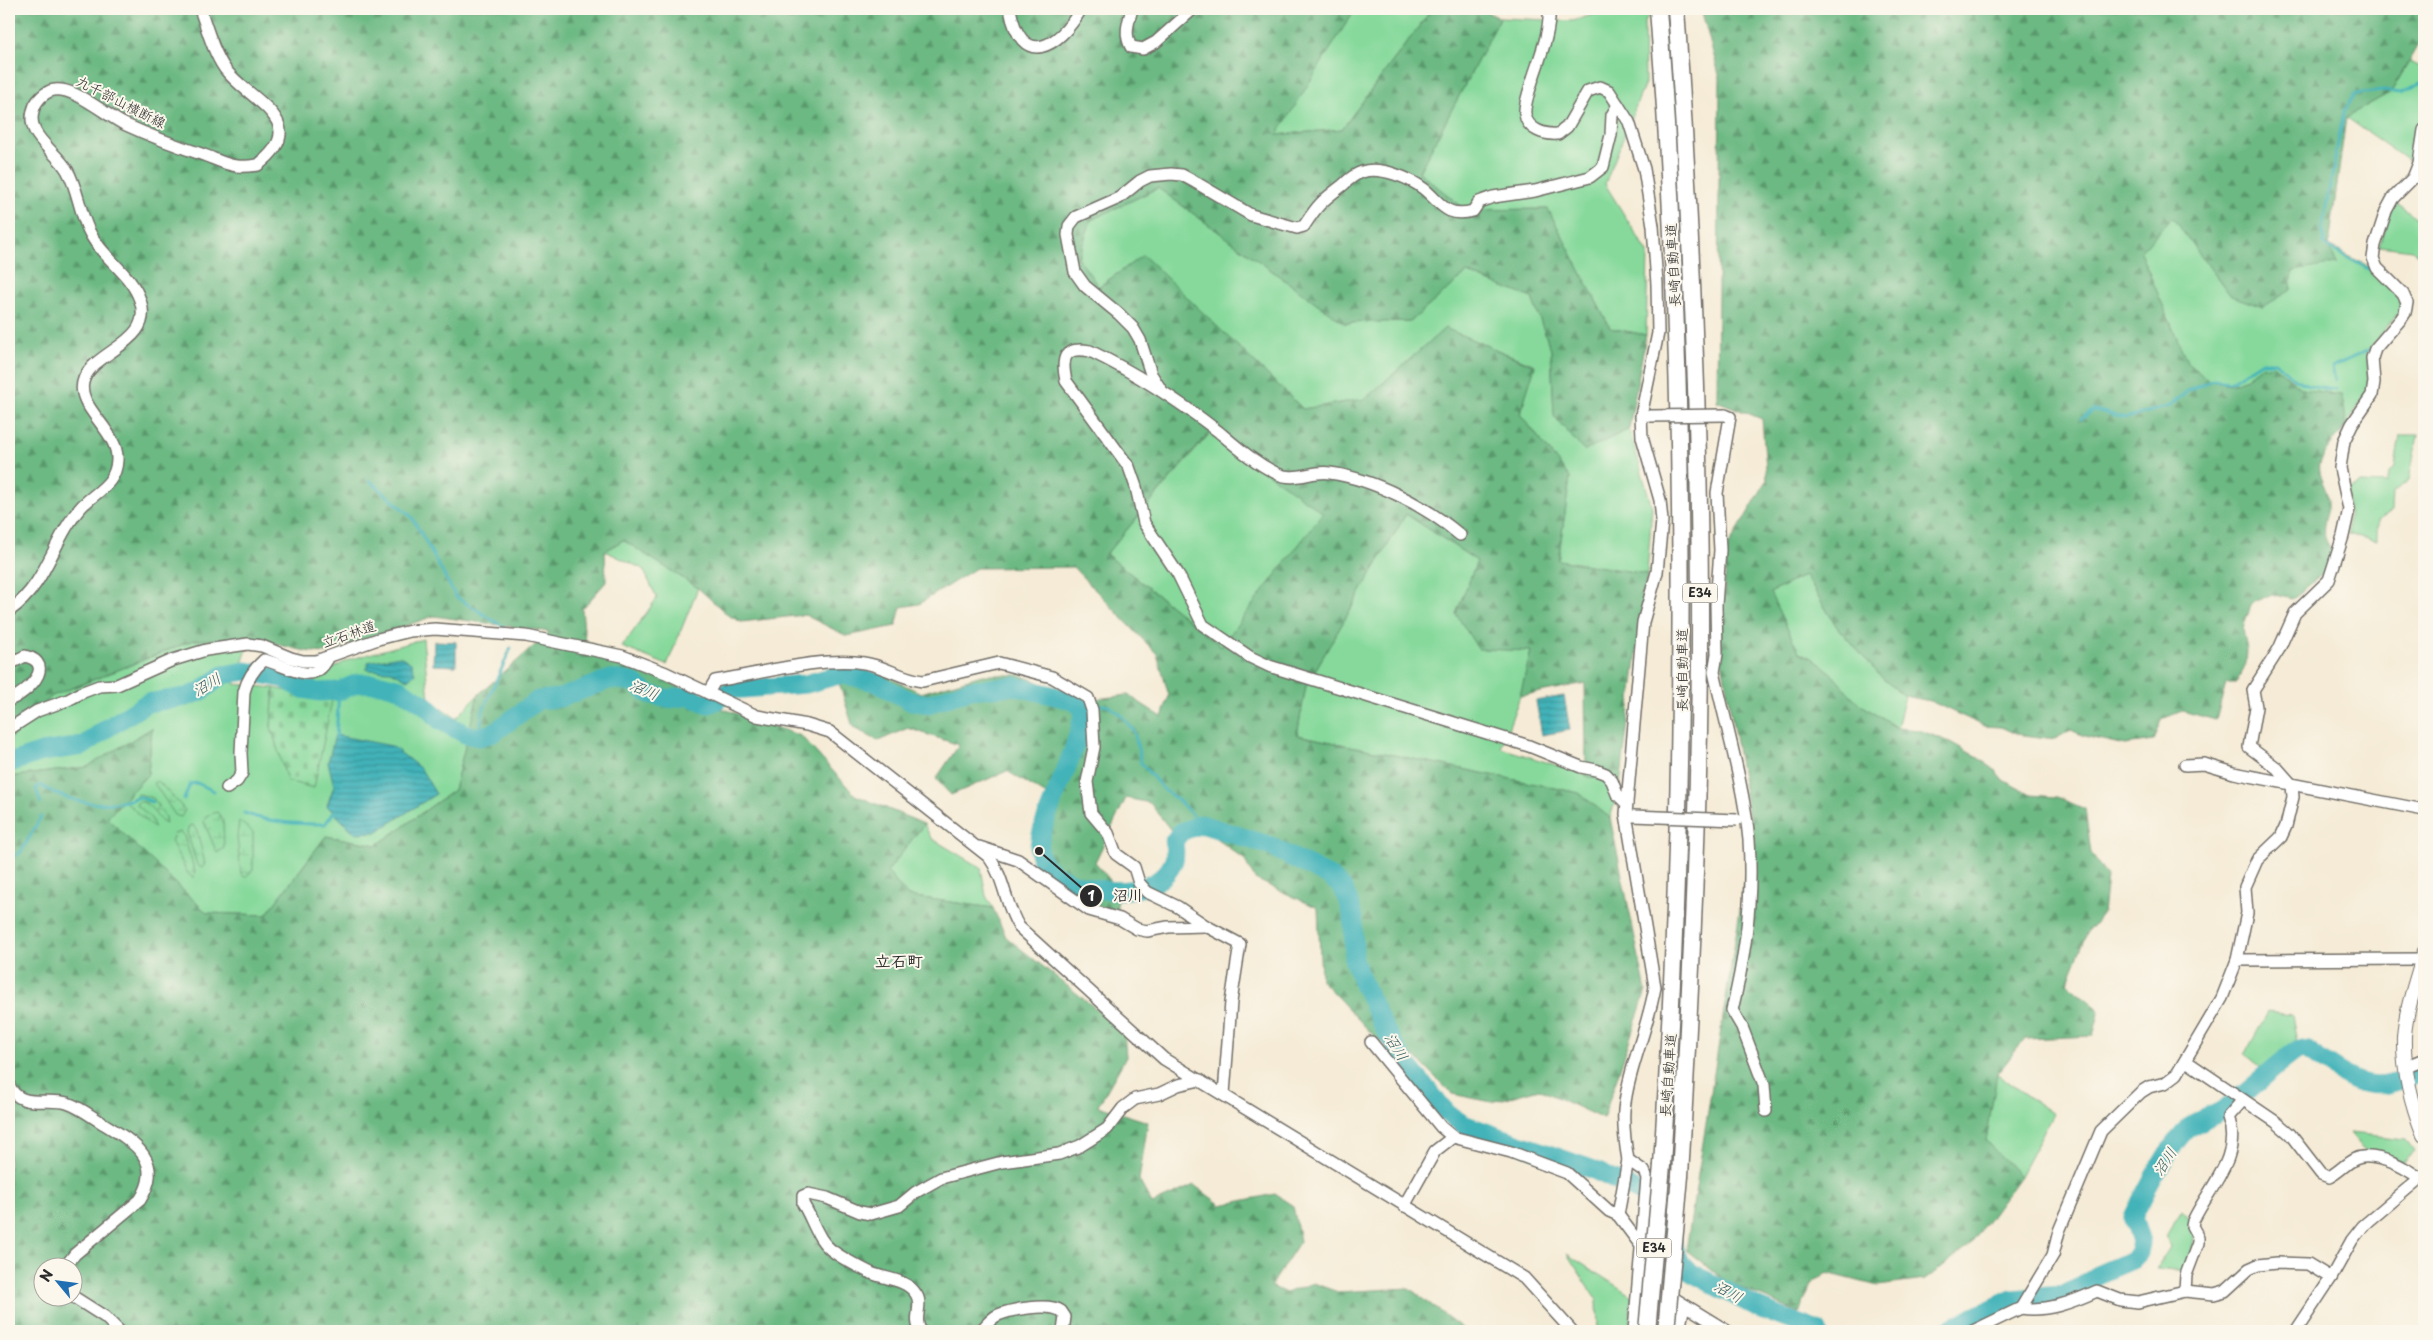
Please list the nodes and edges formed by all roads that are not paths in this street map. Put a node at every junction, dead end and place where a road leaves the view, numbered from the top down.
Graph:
1 (200, 9) edge
2 (1010, 9) edge
3 (1081, 9) edge
4 (1132, 9) edge
5 (1193, 9) edge
6 (1549, 9) edge
7 (1676, 9) edge
8 (1658, 10) edge
9 (1618, 105) junction
10 (2424, 130) edge
11 (1161, 390) junction
12 (1646, 416) junction
13 (1460, 535) dead end
14 (9, 611) edge
15 (328, 658) junction
16 (9, 664) edge
17 (708, 692) junction
18 (9, 700) edge
19 (9, 729) edge
20 (2185, 765) dead end
21 (2292, 785) junction
22 (227, 788) dead end
23 (2424, 810) edge
24 (1629, 812) junction
25 (1741, 820) junction
26 (977, 847) junction
27 (1206, 926) junction
28 (2424, 956) edge
29 (2237, 960) junction
30 (1371, 1042) dead end
31 (2424, 1059) edge
32 (2186, 1061) junction
33 (2406, 1066) junction
34 (1200, 1080) junction
35 (9, 1085) edge
36 (1224, 1094) junction
37 (2243, 1100) junction
38 (1766, 1111) dead end
39 (2424, 1135) edge
40 (1453, 1137) junction
41 (1628, 1160) junction
42 (2422, 1178) edge
43 (1404, 1206) junction
44 (1618, 1215) junction
45 (1642, 1247) junction
46 (72, 1258) edge
47 (2331, 1278) junction
48 (2185, 1291) junction
49 (1638, 1292) junction
50 (82, 1302) edge
51 (1684, 1305) junction
52 (2021, 1308) junction
53 (119, 1331) edge
54 (920, 1331) edge
55 (981, 1331) edge
56 (1063, 1331) edge
57 (1572, 1331) edge
58 (1634, 1331) edge
59 (1647, 1331) edge
60 (1666, 1331) edge
61 (1679, 1331) edge
62 (1727, 1331) edge
63 (1974, 1331) edge
64 (2296, 1331) edge

1 - 14 street, 九千部山横断線
2 - 3 street
4 - 5 street
6 - 9 street
7 - 60 highway, 長崎自動車道 / E34, bridge
8 - 59 highway, 長崎自動車道 / E34, bridge
9 - 11 street
9 - 12 street
10 - 21 street
11 - 13 street
11 - 24 street
12 - 24 street
12 - 25 street, bridge
15 - 17 street, 立石林道
15 - 19 street, 立石林道
15 - 22 street
16 - 18 street
17 - 26 street, 立石林道
17 - 27 street
20 - 21 street
21 - 23 street
21 - 29 street
24 - 25 street, bridge
24 - 41 street
25 - 38 street
26 - 27 street
26 - 34 street
27 - 36 street
28 - 29 street
28 - 33 main road
29 - 32 street
30 - 40 street
31 - 33 street
32 - 37 street
32 - 52 street
33 - 39 main road
34 - 36 street
34 - 54 street
35 - 46 street
36 - 43 street
37 - 42 street
37 - 48 street
40 - 43 street
40 - 44 street
41 - 44 street
41 - 45 street
42 - 47 street
43 - 57 street
44 - 45 street
45 - 49 street
47 - 48 street
47 - 64 street
48 - 52 street
49 - 51 street
49 - 58 street
50 - 53 street
51 - 61 street
51 - 62 street
52 - 63 street
55 - 56 street

